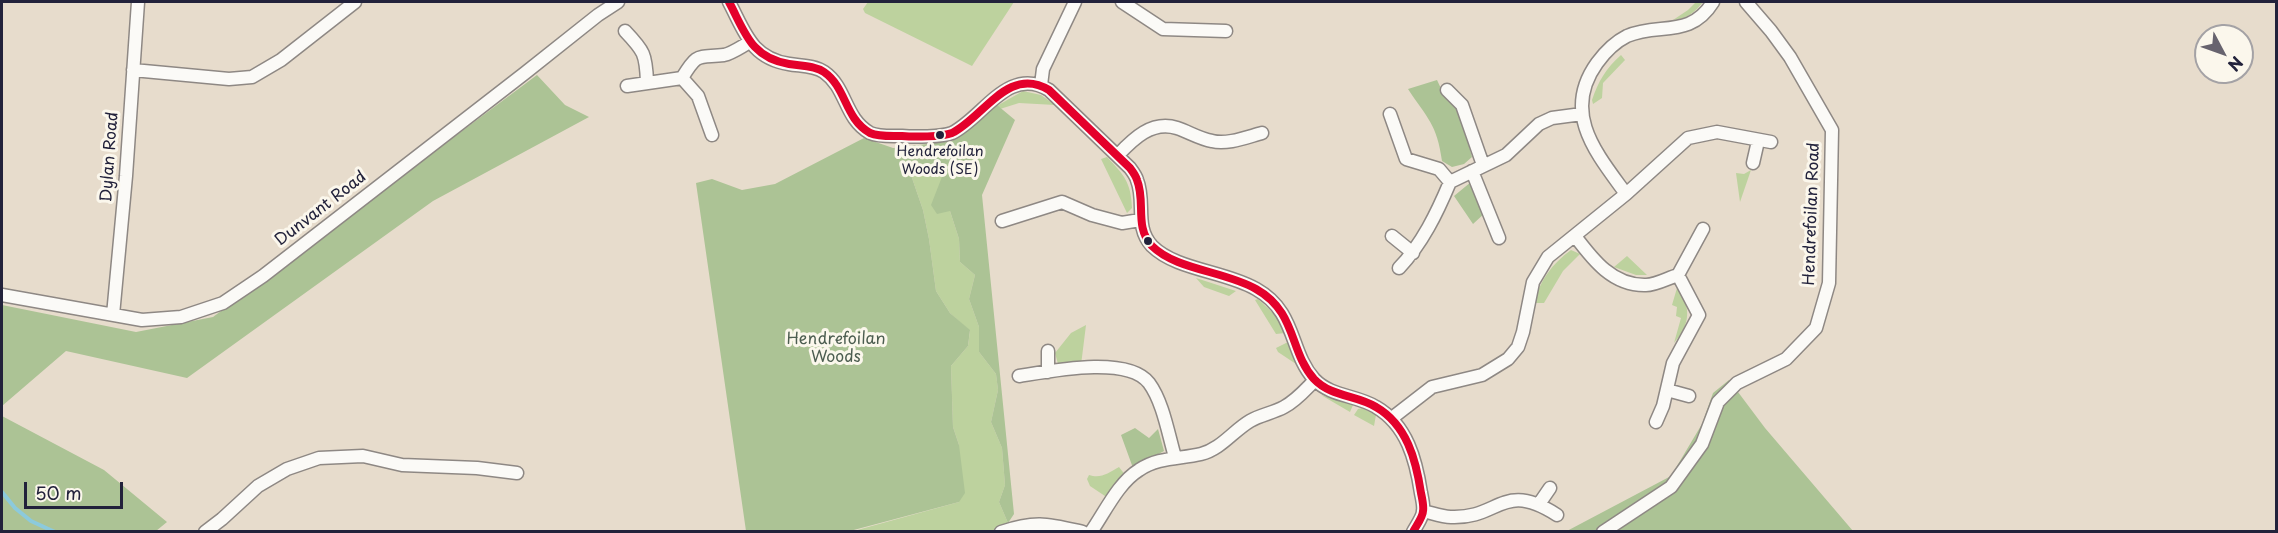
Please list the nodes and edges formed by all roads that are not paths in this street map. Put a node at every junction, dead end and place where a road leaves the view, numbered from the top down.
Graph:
1 (138, 2) edge
2 (355, 2) edge
3 (618, 2) edge
4 (729, 2) edge
5 (1075, 2) edge
6 (1122, 2) edge
7 (1713, 2) edge
8 (1746, 2) edge
9 (625, 31) dead end
10 (1226, 31) dead end
11 (750, 42) junction
12 (133, 70) junction
13 (682, 78) junction
14 (647, 82) junction
15 (1041, 85) junction
16 (627, 86) dead end
17 (1447, 90) dead end
18 (1390, 114) dead end
19 (1582, 114) junction
20 (1262, 133) dead end
21 (712, 135) dead end
22 (1118, 155) junction
23 (1753, 163) dead end
24 (1477, 168) junction
25 (1450, 182) junction
26 (1626, 194) junction
27 (1140, 220) junction
28 (1002, 221) dead end
29 (1703, 229) dead end
30 (1392, 236) dead end
31 (1575, 236) junction
32 (1499, 238) dead end
33 (1413, 253) junction
34 (1399, 268) dead end
35 (1678, 275) junction
36 (2, 295) edge
37 (113, 315) junction
38 (1048, 351) dead end
39 (1048, 372) junction
40 (1019, 376) dead end
41 (1315, 380) junction
42 (1667, 390) junction
43 (1689, 396) dead end
44 (1392, 418) junction
45 (1656, 422) dead end
46 (1175, 457) junction
47 (517, 473) dead end
48 (1550, 488) dead end
49 (1539, 504) junction
50 (1424, 511) junction
51 (1557, 515) dead end
52 (999, 529) edge
53 (205, 531) edge
54 (1083, 531) edge
55 (1091, 531) edge
56 (1413, 531) edge
57 (1603, 531) edge

1 - 12 street, Dylan Road
2 - 12 street
3 - 37 street, Dunvant Road
4 - 11 street
5 - 15 street
6 - 10 street
7 - 19 street
8 - 57 street, Hendrefoilan Road
9 - 14 street
11 - 13 street
11 - 15 street
12 - 37 street, Dylan Road
13 - 14 street
13 - 21 street
14 - 16 street
15 - 22 street
17 - 24 street
18 - 25 street
19 - 24 street
19 - 26 street
20 - 22 street
22 - 27 street
23 - 26 street
24 - 25 street
24 - 32 street
25 - 33 street
26 - 31 street
27 - 28 street
27 - 41 street
29 - 35 street
30 - 33 street
31 - 35 street
31 - 44 street
33 - 34 street
35 - 42 street
36 - 37 street, Dunvant Road
38 - 39 street
39 - 40 street
39 - 46 street
41 - 44 street
41 - 46 street
42 - 43 street
42 - 45 street
44 - 50 street
46 - 55 street
47 - 53 street
48 - 49 street
49 - 50 street
49 - 51 street
50 - 56 street
52 - 54 street

